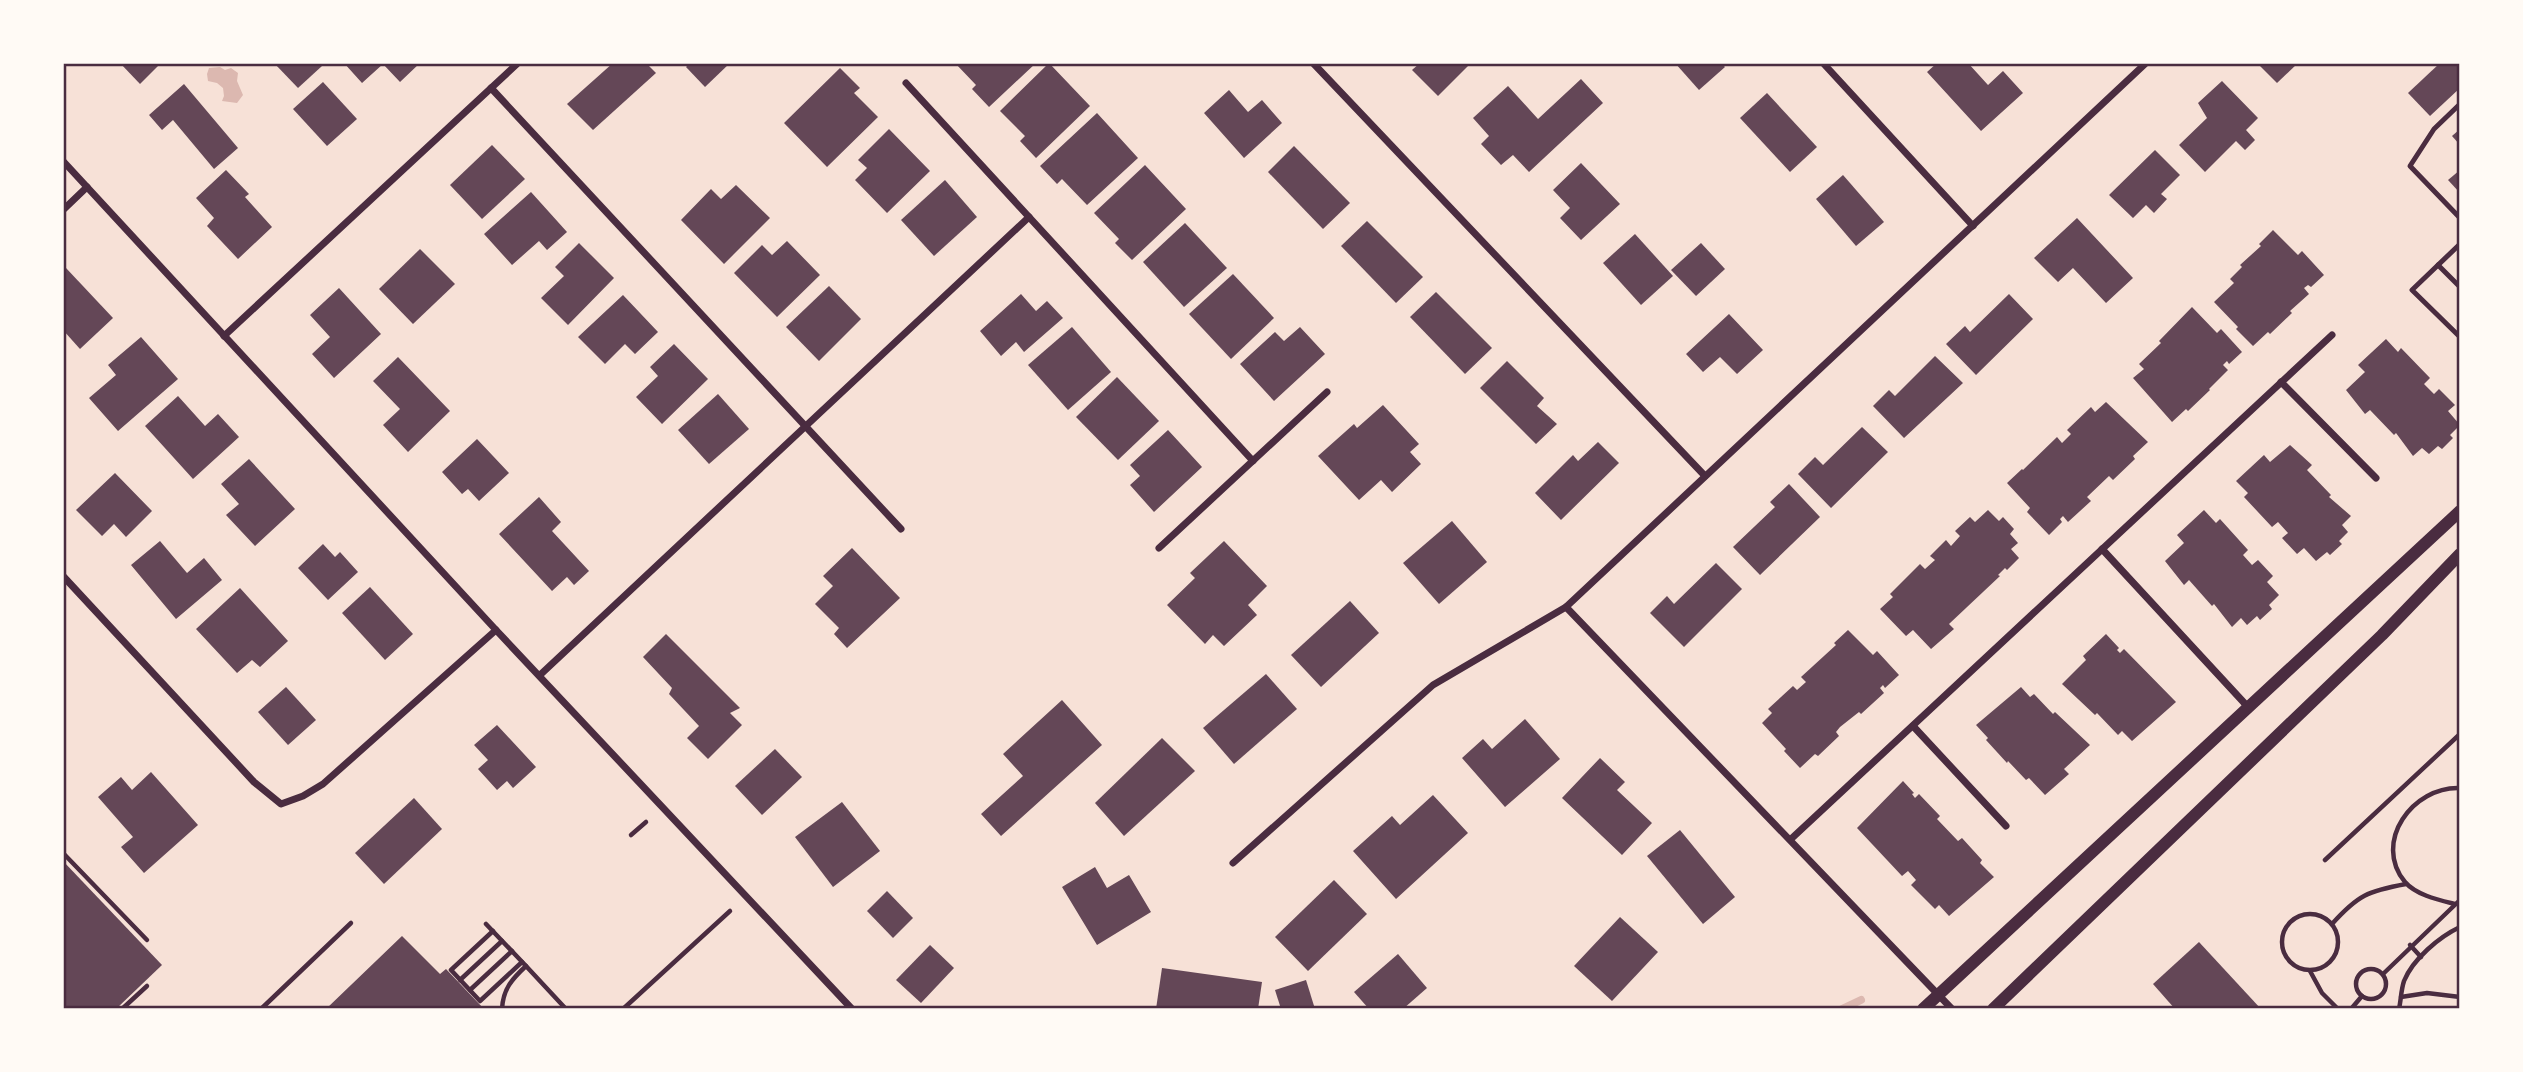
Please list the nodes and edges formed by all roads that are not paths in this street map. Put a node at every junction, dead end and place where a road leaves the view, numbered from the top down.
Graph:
1 (518, 63) edge
2 (1313, 63) edge
3 (1823, 63) edge
4 (2146, 63) edge
5 (906, 83) dead end
6 (491, 88) junction
7 (2460, 104) edge
8 (63, 161) edge
9 (87, 187) junction
10 (63, 210) edge
11 (1029, 217) junction
12 (2460, 218) edge
13 (1973, 226) junction
14 (2460, 244) edge
15 (2438, 265) junction
16 (2460, 287) edge
17 (2332, 335) dead end
18 (225, 336) junction
19 (2460, 337) edge
20 (2281, 382) junction
21 (1327, 393) dead end
22 (806, 426) junction
23 (1253, 461) junction
24 (1705, 475) junction
25 (2375, 478) dead end
26 (2460, 511) edge
27 (901, 529) dead end
28 (1159, 548) dead end
29 (2102, 549) junction
30 (2460, 554) edge
31 (63, 576) edge
32 (1566, 607) junction
33 (496, 630) junction
34 (540, 676) junction
35 (2248, 707) junction
36 (1913, 726) junction
37 (2006, 826) dead end
38 (1791, 839) junction
39 (1233, 863) dead end
40 (1939, 994) junction
41 (852, 1009) edge
42 (1923, 1009) edge
43 (1952, 1009) edge
44 (1993, 1009) edge

1 - 6 street
2 - 24 street
3 - 13 street
4 - 13 street
5 - 11 street
6 - 18 street
6 - 22 street
7 - 12 lane
8 - 9 street
9 - 10 street
9 - 18 street
11 - 22 street
11 - 23 street
13 - 24 street
14 - 15 lane
15 - 16 lane
15 - 19 lane
17 - 20 street
18 - 33 street
20 - 25 street
20 - 29 street
21 - 23 street
22 - 27 street
22 - 34 street
23 - 28 street
24 - 32 street
26 - 35 street
29 - 35 street
29 - 36 street
30 - 44 street
31 - 33 street
32 - 38 street
32 - 39 street
33 - 34 street
34 - 41 street
35 - 40 street
36 - 37 street
36 - 38 street
38 - 40 street
40 - 42 street
40 - 43 street

